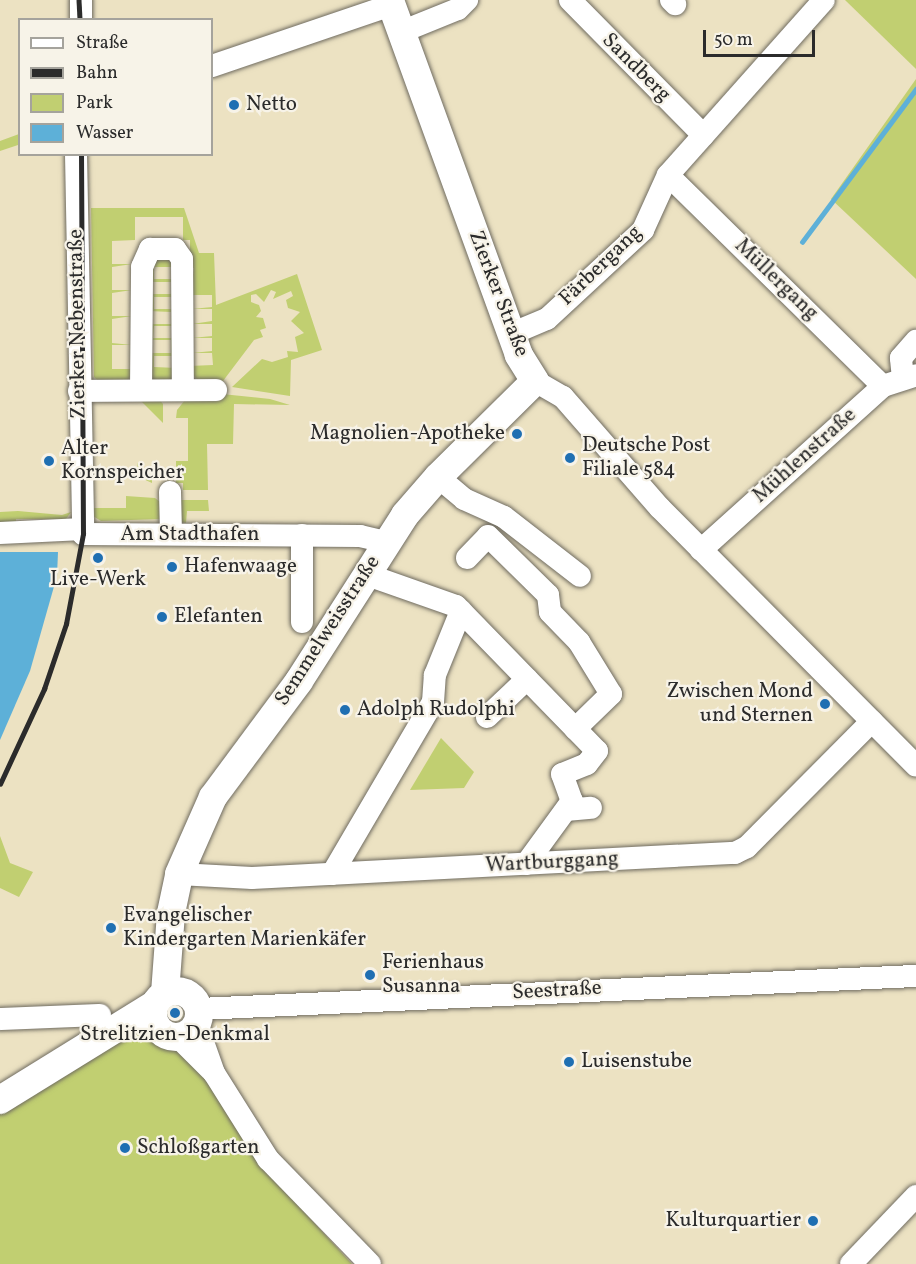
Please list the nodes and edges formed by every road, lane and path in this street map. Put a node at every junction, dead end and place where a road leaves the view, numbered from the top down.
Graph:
1 (81, 0) edge
2 (455, 0) edge
3 (467, 0) edge
4 (570, 0) edge
5 (824, 0) edge
6 (395, 14) edge
7 (81, 18) edge
8 (213, 66) edge
9 (703, 135) junction
10 (76, 156) edge
11 (668, 175) junction
12 (520, 332) junction
13 (916, 341) edge
14 (901, 380) edge
15 (535, 381) junction
16 (141, 390) junction
17 (183, 390) junction
18 (216, 390) dead end
19 (79, 391) junction
20 (438, 477) junction
21 (170, 492) dead end
22 (84, 530) junction
23 (0, 533) edge
24 (171, 534) junction
25 (302, 536) junction
26 (385, 542) junction
27 (701, 550) junction
28 (467, 558) dead end
29 (365, 574) junction
30 (580, 576) dead end
31 (461, 611) junction
32 (302, 622) dead end
33 (527, 679) junction
34 (487, 717) dead end
35 (872, 722) junction
36 (575, 729) junction
37 (916, 766) edge
38 (591, 808) dead end
39 (566, 810) junction
40 (526, 864) junction
41 (179, 874) junction
42 (332, 874) junction
43 (916, 976) edge
44 (177, 1012) junction
45 (0, 1019) edge
46 (107, 1021) junction
47 (0, 1100) edge
48 (916, 1196) edge
49 (370, 1264) edge
50 (851, 1264) edge

1 - 7 street
2 - 6 street
3 - 6 street
4 - 9 street, Sandberg
5 - 9 street
6 - 8 street
6 - 12 main road, Zierker Straße
9 - 11 street
10 - 19 street, Zierker Nebenstraße
11 - 12 street, Färbergang
11 - 14 street, Müllergang
12 - 15 main road, Zierker Straße
13 - 14 street
14 - 27 street, Mühlenstraße
15 - 20 main road, Semmelweisstraße
15 - 27 street, Zierker Straße
16 - 17 street
16 - 17 street
16 - 19 street
17 - 18 street
19 - 22 street, Zierker Nebenstraße
20 - 26 main road, Semmelweisstraße
20 - 30 street
21 - 24 street
22 - 23 street, Am Stadthafen
22 - 24 street, Am Stadthafen
24 - 25 street, Am Stadthafen
25 - 26 street, Am Stadthafen
25 - 32 street
26 - 29 main road, Semmelweisstraße
27 - 35 street, Zierker Straße
28 - 36 street
29 - 31 street
29 - 41 main road, Semmelweisstraße
31 - 33 street
31 - 42 street
33 - 34 street
33 - 36 street
35 - 37 street, Zierker Straße
35 - 40 street, Wartburggang
36 - 39 street
38 - 39 street
39 - 40 street
40 - 42 street, Wartburggang
41 - 42 street, Wartburggang
41 - 44 main road, Semmelweisstraße
43 - 44 street, Seestraße
44 - 46 main road
44 - 49 street
45 - 46 street
46 - 47 main road
48 - 50 street

